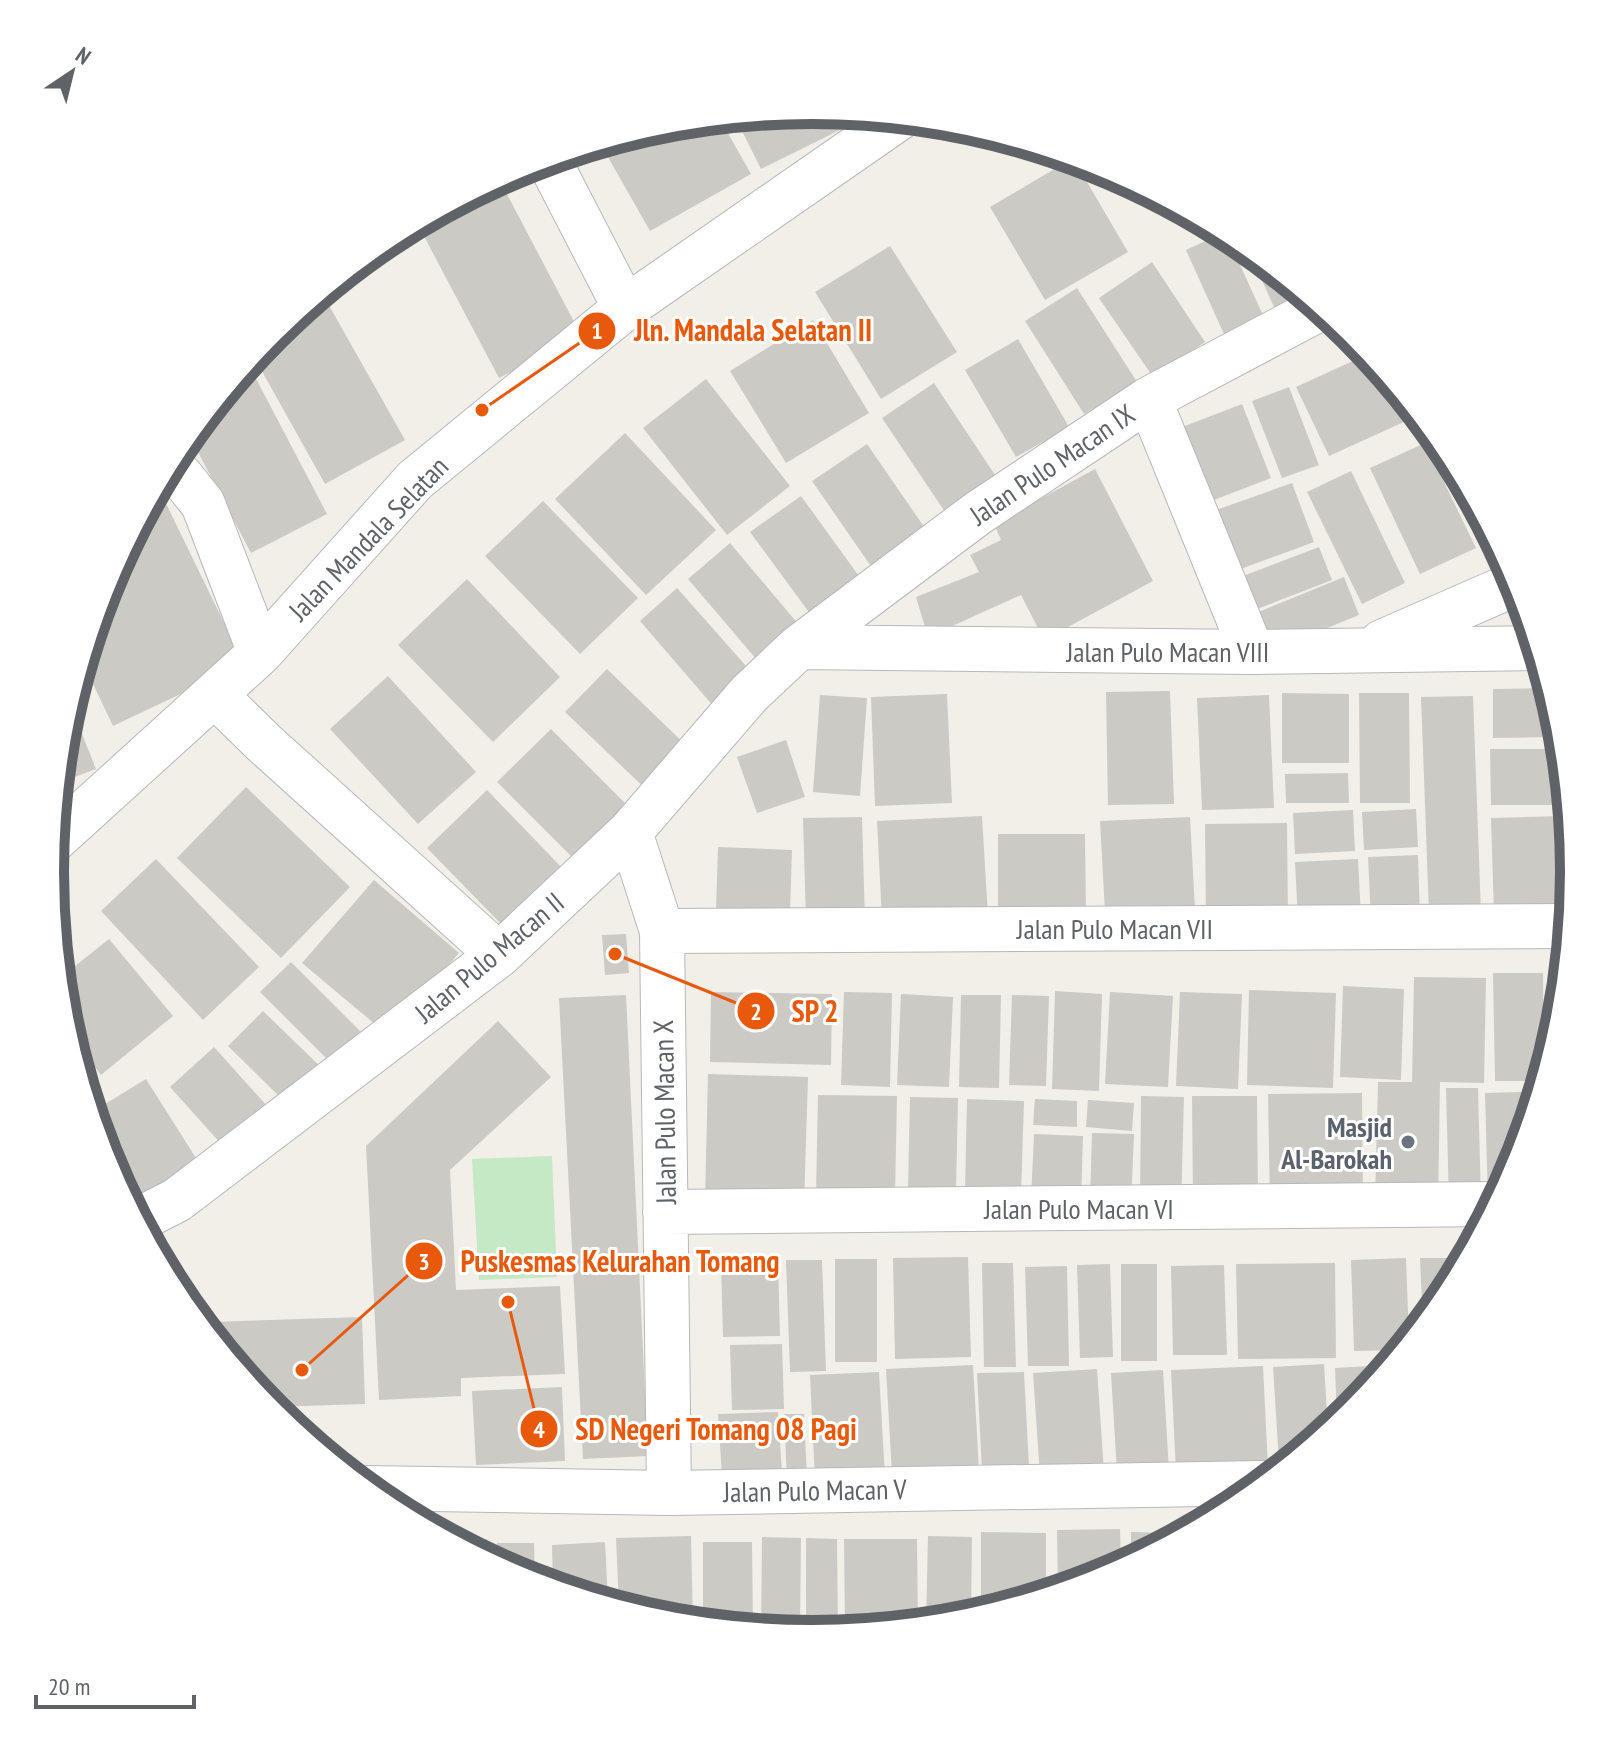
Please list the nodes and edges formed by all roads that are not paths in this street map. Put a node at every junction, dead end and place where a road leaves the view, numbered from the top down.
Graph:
1 (884, 127) edge
2 (554, 170) edge
3 (625, 308) junction
4 (1310, 314) edge
5 (1149, 399) junction
6 (178, 475) edge
7 (1504, 589) edge
8 (799, 647) junction
9 (1525, 648) edge
10 (1361, 651) junction
11 (1252, 652) junction
12 (260, 653) junction
13 (215, 695) junction
14 (66, 830) edge
15 (630, 832) junction
16 (1558, 926) edge
17 (662, 931) junction
18 (499, 955) junction
19 (1482, 1204) edge
20 (665, 1212) junction
21 (148, 1215) edge
22 (1241, 1483) edge
23 (390, 1488) edge
24 (669, 1493) junction

1 - 3 street, Jalan Mandala Selatan
2 - 3 street
3 - 12 street, Jalan Mandala Selatan
4 - 5 street, Jalan Pulo Macan IX
5 - 8 street, Jalan Pulo Macan IX
5 - 11 street
6 - 12 street
7 - 10 street
8 - 11 street, Jalan Pulo Macan VIII
8 - 15 street, Jalan Pulo Macan II
9 - 10 street, Jalan Pulo Macan VIII
10 - 11 street, Jalan Pulo Macan VIII
12 - 13 street, Jalan Mandala Selatan
13 - 14 street, Jalan Mandala Selatan
13 - 18 street
15 - 17 street, Jalan Pulo Macan X
15 - 18 street, Jalan Pulo Macan II
16 - 17 street, Jalan Pulo Macan VII
17 - 20 street, Jalan Pulo Macan X
18 - 21 street, Jalan Pulo Macan II
19 - 20 street, Jalan Pulo Macan VI
20 - 24 street, Jalan Pulo Macan X
22 - 24 street, Jalan Pulo Macan V
23 - 24 street, Jalan Pulo Macan V

